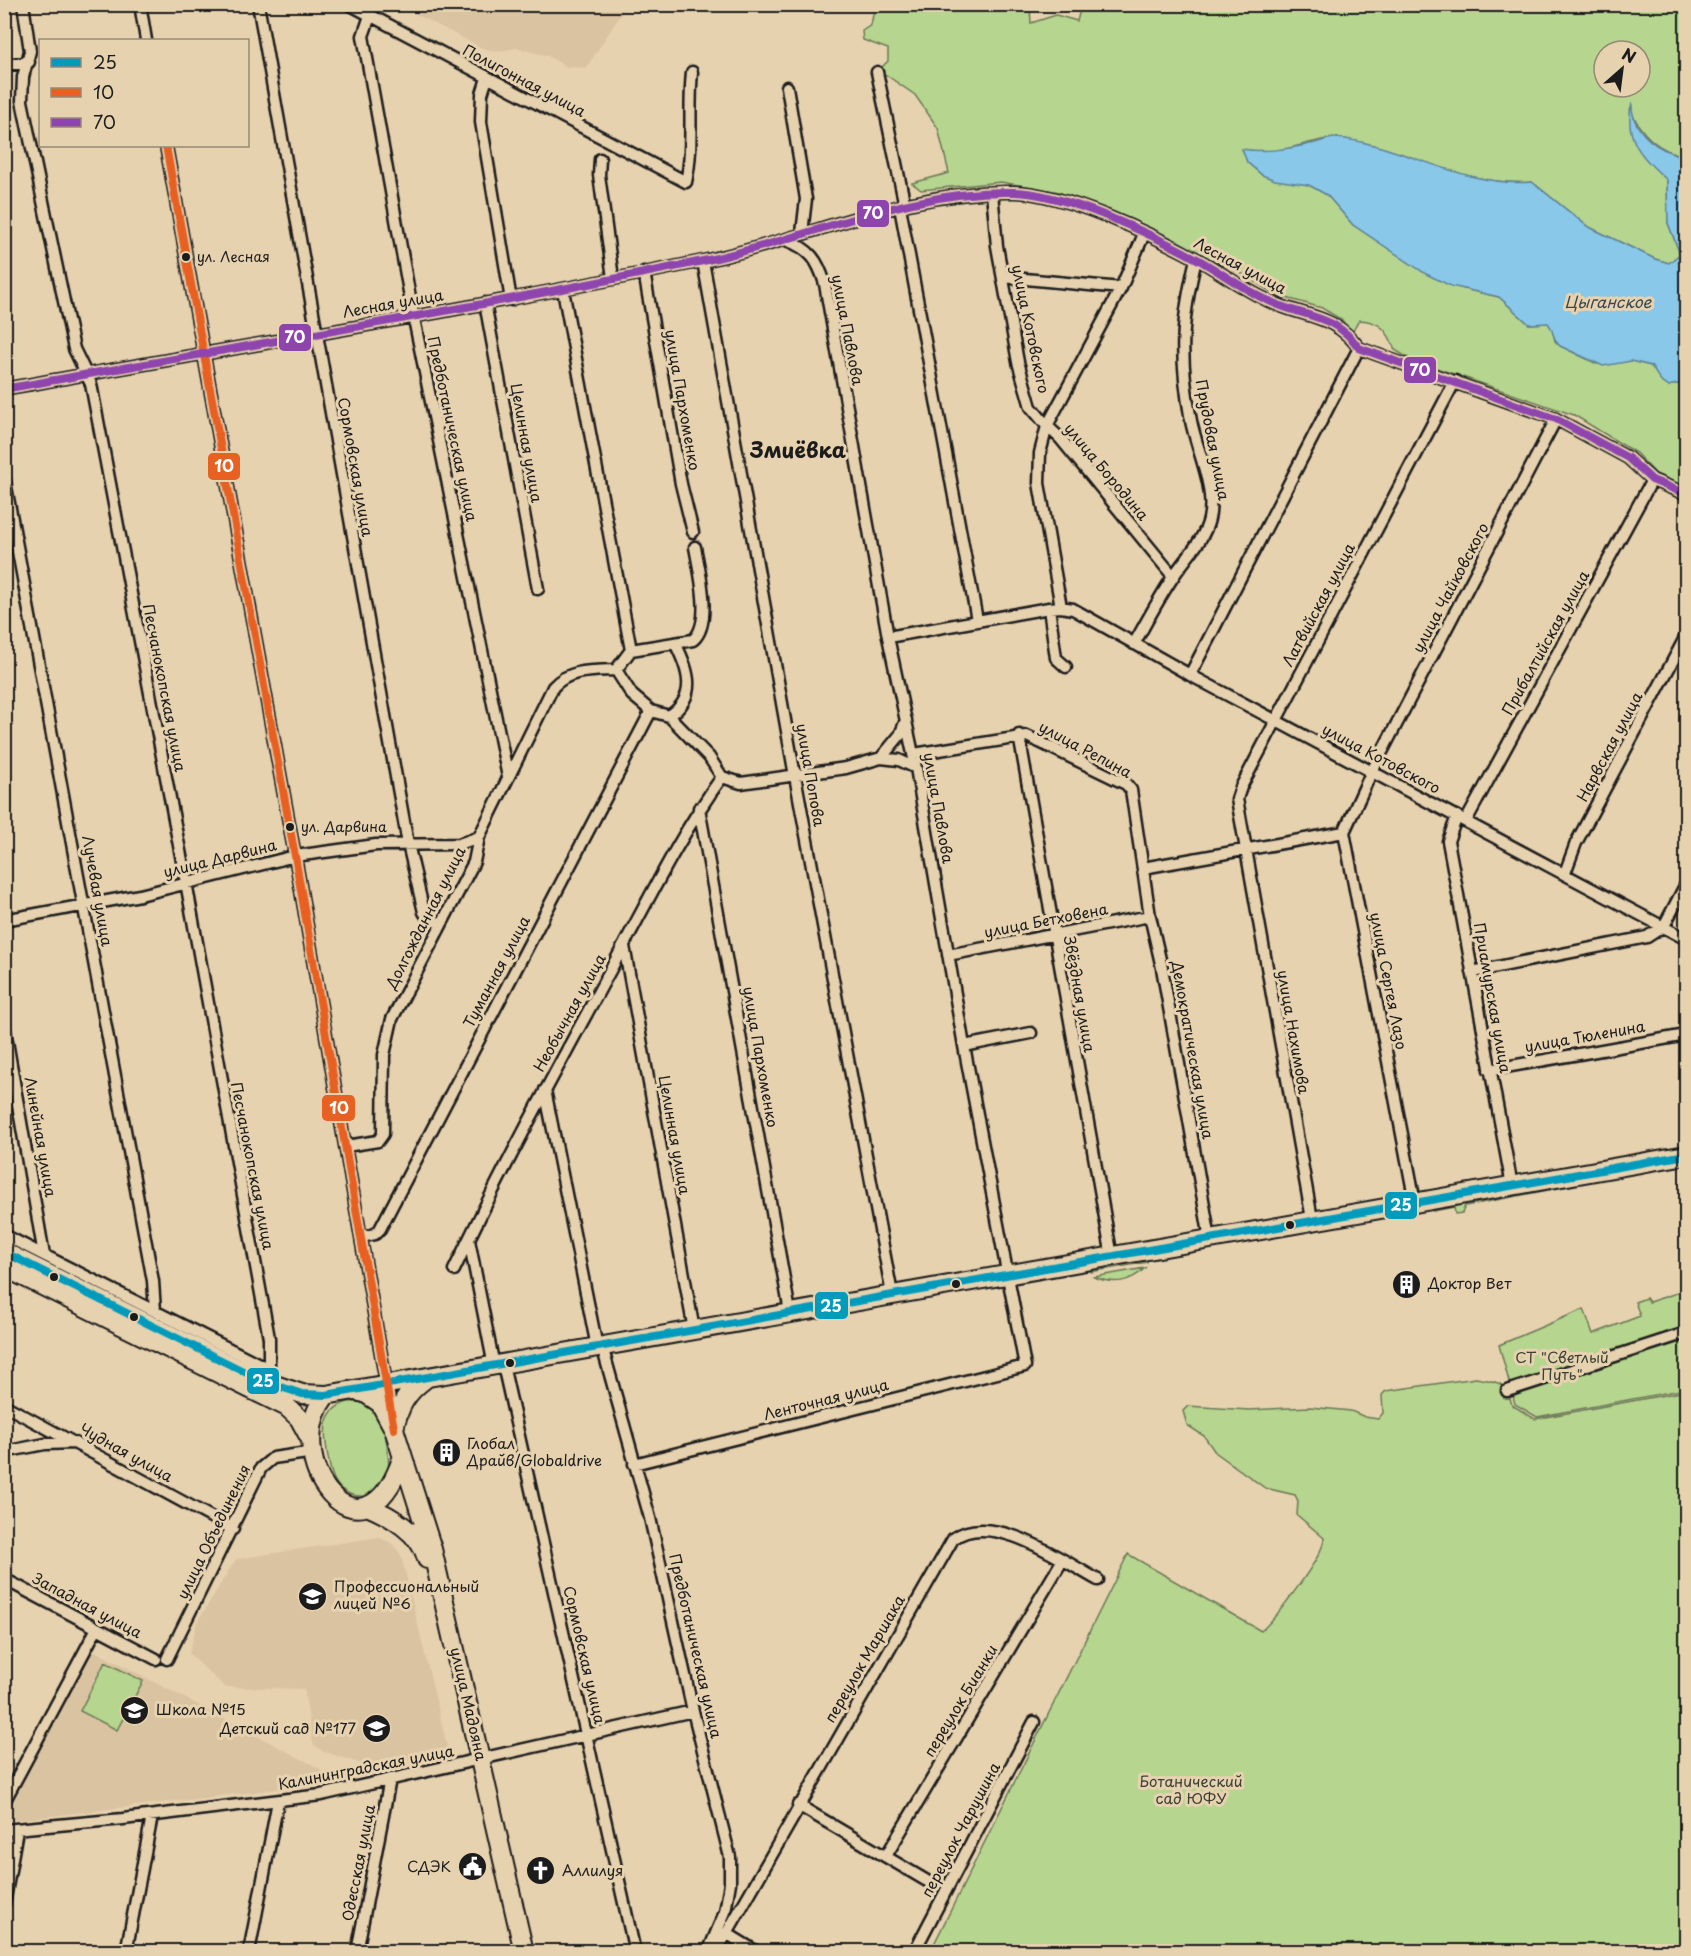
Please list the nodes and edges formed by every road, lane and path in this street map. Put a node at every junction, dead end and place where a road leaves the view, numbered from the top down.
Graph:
1 (23, 4) edge
2 (140, 4) edge
3 (258, 4) edge
4 (348, 4) edge
5 (370, 16) junction
6 (146, 39) edge
7 (29, 62) junction
8 (4, 65) edge
9 (692, 72) dead end
10 (877, 72) dead end
11 (487, 78) junction
12 (788, 87) dead end
13 (166, 147) edge
14 (600, 159) dead end
15 (992, 193) junction
16 (903, 206) junction
17 (802, 233) junction
18 (1144, 234) junction
19 (786, 240) junction
20 (1196, 259) junction
21 (703, 261) junction
22 (644, 272) junction
23 (1003, 277) junction
24 (613, 278) junction
25 (1121, 288) junction
26 (563, 290) junction
27 (511, 300) junction
28 (485, 303) junction
29 (413, 314) junction
30 (316, 333) junction
31 (1359, 348) junction
32 (205, 351) junction
33 (88, 374) junction
34 (1455, 381) junction
35 (4, 389) edge
36 (1556, 419) junction
37 (1047, 426) junction
38 (4, 476) edge
39 (1652, 480) junction
40 (1686, 494) edge
41 (693, 532) dead end
42 (695, 547) dead end
43 (1173, 576) junction
44 (538, 589) dead end
45 (1061, 607) junction
46 (1049, 608) junction
47 (977, 620) junction
48 (1686, 636) edge
49 (888, 637) junction
50 (675, 643) junction
51 (1134, 644) junction
52 (631, 650) junction
53 (1066, 667) dead end
54 (616, 670) junction
55 (1190, 675) junction
56 (651, 711) junction
57 (669, 716) junction
58 (906, 720) junction
59 (1275, 721) junction
60 (1019, 735) junction
61 (914, 754) junction
62 (881, 758) junction
63 (916, 768) junction
64 (1372, 771) junction
65 (795, 776) junction
66 (508, 777) junction
67 (722, 777) junction
68 (699, 808) junction
69 (1462, 819) junction
70 (1344, 832) junction
71 (480, 837) junction
72 (408, 844) junction
73 (1244, 850) junction
74 (295, 856) junction
75 (1143, 868) junction
76 (1564, 873) junction
77 (186, 882) junction
78 (1686, 884) edge
79 (85, 906) junction
80 (1150, 916) junction
81 (4, 920) edge
82 (441, 924) junction
83 (1664, 926) junction
84 (1054, 935) junction
85 (1686, 939) edge
86 (624, 946) junction
87 (948, 955) junction
88 (1472, 972) junction
89 (4, 1024) edge
90 (1030, 1033) dead end
91 (1686, 1035) edge
92 (964, 1046) junction
93 (1490, 1070) junction
94 (545, 1090) junction
95 (346, 1146) junction
96 (1686, 1155) edge
97 (1512, 1186) junction
98 (1415, 1202) junction
99 (1312, 1219) junction
100 (4, 1235) edge
101 (361, 1238) junction
102 (1210, 1239) junction
103 (468, 1240) junction
104 (4, 1252) edge
105 (44, 1255) junction
106 (1112, 1257) junction
107 (4, 1267) edge
108 (454, 1270) dead end
109 (1005, 1274) junction
110 (892, 1294) junction
111 (155, 1311) junction
112 (790, 1312) junction
113 (694, 1330) junction
114 (1686, 1333) edge
115 (600, 1347) junction
116 (499, 1365) junction
117 (1024, 1366) joint
118 (266, 1375) junction
119 (427, 1377) junction
120 (386, 1384) junction
121 (352, 1390) junction
122 (1507, 1391) dead end
123 (327, 1395) junction
124 (4, 1405) edge
125 (394, 1429) junction
126 (76, 1443) junction
127 (312, 1446) junction
128 (4, 1452) edge
129 (402, 1459) junction
130 (634, 1464) junction
131 (367, 1506) junction
132 (233, 1529) junction
133 (1062, 1561) junction
134 (4, 1579) edge
135 (1098, 1580) dead end
136 (97, 1628) junction
137 (162, 1659) joint
138 (693, 1711) junction
139 (1034, 1722) dead end
140 (587, 1734) junction
141 (476, 1760) junction
142 (390, 1779) junction
143 (278, 1801) junction
144 (4, 1802) edge
145 (798, 1805) junction
146 (152, 1816) junction
147 (4, 1830) edge
148 (17, 1830) junction
149 (886, 1856) junction
150 (927, 1881) dead end
151 (4, 1905) edge
152 (726, 1933) junction
153 (126, 1952) edge
154 (249, 1952) edge
155 (357, 1952) edge
156 (515, 1952) edge
157 (524, 1952) edge
158 (635, 1952) edge
159 (708, 1952) edge
160 (716, 1952) edge
161 (757, 1952) edge
162 (914, 1952) edge

1 - 7 street, Песчанокопская улица
2 - 6 street
3 - 30 street, Сормовская улица
4 - 5 street, Полигонная улица
5 - 11 street, Полигонная улица
5 - 29 street, Предботаническая улица
7 - 8 street
7 - 33 street, Песчанокопская улица
9 - 11 street, Полигонная улица
10 - 16 street
11 - 27 street
12 - 17 street
13 - 32 street
14 - 24 street
15 - 16 street, Лесная улица
15 - 18 street, Лесная улица
15 - 23 street, улица Котовского
16 - 17 street, Лесная улица
16 - 47 street
17 - 19 street, Лесная улица
18 - 20 street, Лесная улица
18 - 25 street, улица Бородина
19 - 21 street, Лесная улица
19 - 49 street, улица Павлова
20 - 31 street, Лесная улица
20 - 43 street, Прудовая улица
21 - 22 street, Лесная улица
21 - 65 street, улица Попова
22 - 24 street, Лесная улица
22 - 41 street, улица Пархоменко
23 - 25 street
23 - 37 street, улица Котовского
24 - 26 street, Лесная улица
25 - 37 street, улица Бородина
26 - 27 street, Лесная улица
26 - 52 street
27 - 28 street, Лесная улица
28 - 29 street, Лесная улица
28 - 44 street, Целинная улица
29 - 30 street, Лесная улица
29 - 66 street, Предботаническая улица
30 - 32 street, Лесная улица
30 - 72 street, Сормовская улица
31 - 34 street, Лесная улица
31 - 55 street
32 - 33 street, Лесная улица
32 - 74 street
33 - 35 street, Лесная улица
33 - 77 street, Песчанокопская улица
34 - 36 street, Лесная улица
34 - 59 street, Латвийская улица
36 - 39 street, Лесная улица
36 - 64 street, улица Чайковского
37 - 43 street, улица Бородина
37 - 45 street
38 - 79 street, Лучевая улица
39 - 40 street, Лесная улица
39 - 69 street, Прибалтийская улица
42 - 50 street
43 - 51 street, Прудовая улица
45 - 46 street, улица Котовского
45 - 51 street, улица Котовского
46 - 47 street, улица Котовского
46 - 53 street
47 - 49 street, улица Котовского
48 - 76 street, Нарвская улица
49 - 58 street, улица Павлова
50 - 52 street
50 - 57 street
51 - 55 street, улица Котовского
52 - 54 street
54 - 56 street
54 - 66 street, Долгожданная улица
55 - 59 street, улица Котовского
56 - 57 street
56 - 101 street, Туманная улица
57 - 67 street
58 - 61 street, улица Павлова
58 - 62 street
59 - 64 street, улица Котовского
59 - 73 street, Латвийская улица
60 - 61 street, улица Репина
60 - 75 street, улица Репина
60 - 84 street, Звёздная улица
61 - 63 street, улица Павлова
62 - 63 street
62 - 65 street
63 - 87 street, улица Павлова
64 - 69 street, улица Котовского
64 - 70 street
65 - 67 street
65 - 110 street, улица Попова
66 - 71 street, Долгожданная улица
67 - 68 street, Необычная улица
68 - 86 street, Необычная улица
68 - 112 street, улица Пархоменко
69 - 76 street, улица Котовского
69 - 88 street, Приамурская улица
70 - 73 street
70 - 98 street, улица Сергея Лазо
71 - 72 street, улица Дарвина
71 - 82 street, Долгожданная улица
72 - 74 street, улица Дарвина
72 - 82 street, Сормовская улица
73 - 75 street
73 - 99 street, улица Нахимова
74 - 77 street, улица Дарвина
74 - 95 street
75 - 80 street, Демократическая улица
76 - 83 street, улица Котовского
77 - 79 street, улица Дарвина
77 - 118 street, Песчанокопская улица
78 - 83 street
79 - 81 street, улица Дарвина
79 - 111 street, Лучевая улица
80 - 84 street, улица Бетховена
80 - 102 street, Демократическая улица
82 - 95 street, Долгожданная улица
83 - 85 street, улица Котовского
83 - 88 street
84 - 87 street, улица Бетховена
84 - 106 street, Звёздная улица
86 - 94 street, Необычная улица
86 - 113 street, Целинная улица
87 - 92 street, улица Павлова
88 - 93 street, Приамурская улица
89 - 105 street, Линейная улица
90 - 92 street
91 - 93 street, улица Тюленина
92 - 109 street, улица Павлова
93 - 97 street, Приамурская улица
94 - 103 street, Необычная улица
94 - 115 street, Предботаническая улица
95 - 101 street
96 - 97 main road
97 - 98 main road
98 - 99 main road
99 - 102 main road
100 - 105 street
101 - 120 street
102 - 106 main road
103 - 108 street, Необычная улица
103 - 116 street, Сормовская улица
104 - 118 main road
105 - 111 street
106 - 109 main road
107 - 127 main road
109 - 110 main road
109 - 117 street, улица Павлова
110 - 112 main road
111 - 118 street
112 - 113 main road
113 - 115 main road
114 - 122 street
115 - 116 main road
115 - 130 street, Предботаническая улица
116 - 119 main road
116 - 140 street, Сормовская улица
117 - 130 street, Ленточная улица
118 - 123 main road
119 - 120 main road
119 - 125 main road
120 - 121 main road
120 - 125 street
121 - 123 main road
121 - 125 main road
123 - 127 main road
124 - 126 street, Чудная улица
125 - 129 main road
126 - 128 street
126 - 132 street, Чудная улица
127 - 131 main road
127 - 132 street, улица Объединения
129 - 131 main road
129 - 141 main road, улица Мадояна
130 - 138 street, Предботаническая улица
131 - 141 main road, улица Мадояна
132 - 137 street, улица Объединения
133 - 135 street, переулок Маршака
133 - 145 street, переулок Маршака
133 - 149 street, переулок Бианки
134 - 136 street, Западная улица
136 - 137 street, Западная улица
136 - 144 street
138 - 140 street, Калининградская улица
138 - 159 street, Предботаническая улица
139 - 162 street, переулок Чарушина
140 - 141 street, Калининградская улица
140 - 158 street, Сормовская улица
141 - 142 street, Калининградская улица
141 - 156 main road, улица Мадояна
141 - 157 main road, улица Мадояна
142 - 143 street, Калининградская улица
142 - 155 street, Одесская улица
143 - 146 street, Калининградская улица
143 - 154 street
145 - 149 street
145 - 152 street, переулок Маршака
146 - 148 street, Калининградская улица
146 - 153 street
147 - 148 street, Калининградская улица
148 - 151 street
149 - 150 street
152 - 160 street
152 - 161 street

